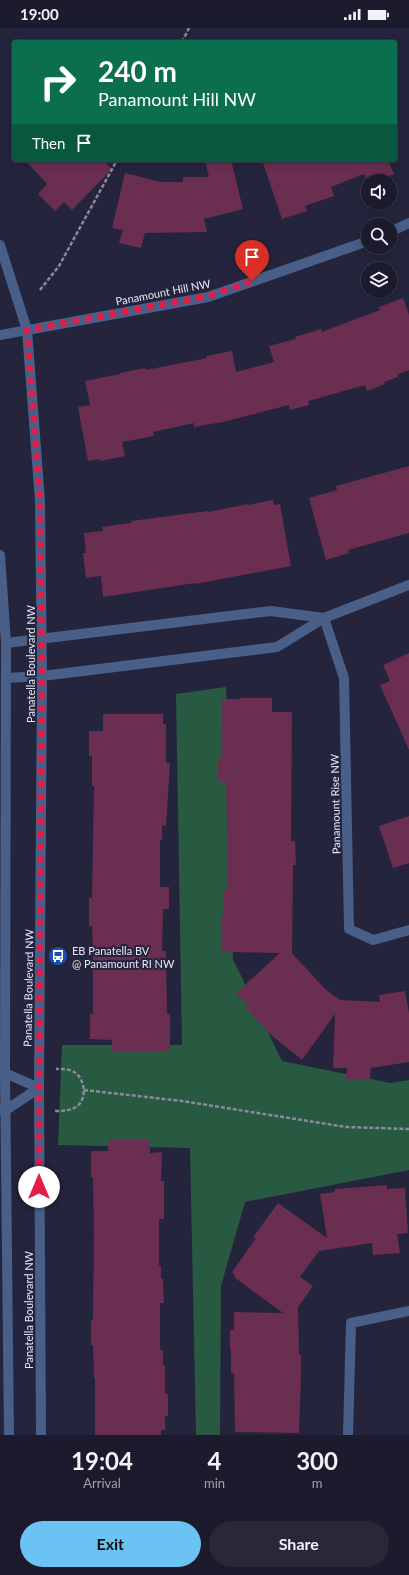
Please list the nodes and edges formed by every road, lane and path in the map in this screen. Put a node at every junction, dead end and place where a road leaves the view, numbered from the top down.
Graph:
1 (189, 28) edge
2 (183, 40) edge
3 (116, 162) edge
4 (409, 223) edge
5 (397, 229) edge
6 (361, 243) edge
7 (0, 245) edge
8 (40, 290) dead end
9 (27, 330) junction
10 (0, 335) edge
11 (0, 555) edge
12 (409, 585) edge
13 (324, 618) junction
14 (42, 637) junction
15 (6, 643) junction
16 (42, 676) junction
17 (6, 678) junction
18 (409, 930) edge
19 (39, 1069) junction
20 (3, 1072) edge
21 (39, 1088) junction
22 (84, 1090) junction
23 (3, 1110) edge
24 (39, 1110) junction
25 (409, 1129) edge
26 (409, 1311) edge
27 (9, 1435) edge
28 (41, 1435) edge
29 (348, 1435) edge

1 - 2 path
3 - 8 path
4 - 5 street
6 - 9 street, Panamount Hill NW
7 - 9 street, Panatella Boulevard NW
9 - 10 street, Panamount Hill NW
9 - 14 street, Panatella Boulevard NW
11 - 15 street, Panatella Boulevard NW
12 - 13 street
13 - 14 street
13 - 16 street
13 - 18 street, Panamount Rise NW
14 - 15 street
14 - 16 street, Panatella Boulevard NW
15 - 17 street, Panatella Boulevard NW
16 - 17 street
16 - 19 street, Panatella Boulevard NW
17 - 20 street, Panatella Boulevard NW
19 - 21 street, Panatella Boulevard NW
19 - 22 path
20 - 21 street
20 - 23 street, Panatella Boulevard NW
21 - 23 street
21 - 24 street, Panatella Boulevard NW
22 - 24 path
22 - 25 path
23 - 27 street, Panatella Boulevard NW
24 - 28 street, Panatella Boulevard NW
26 - 29 street

